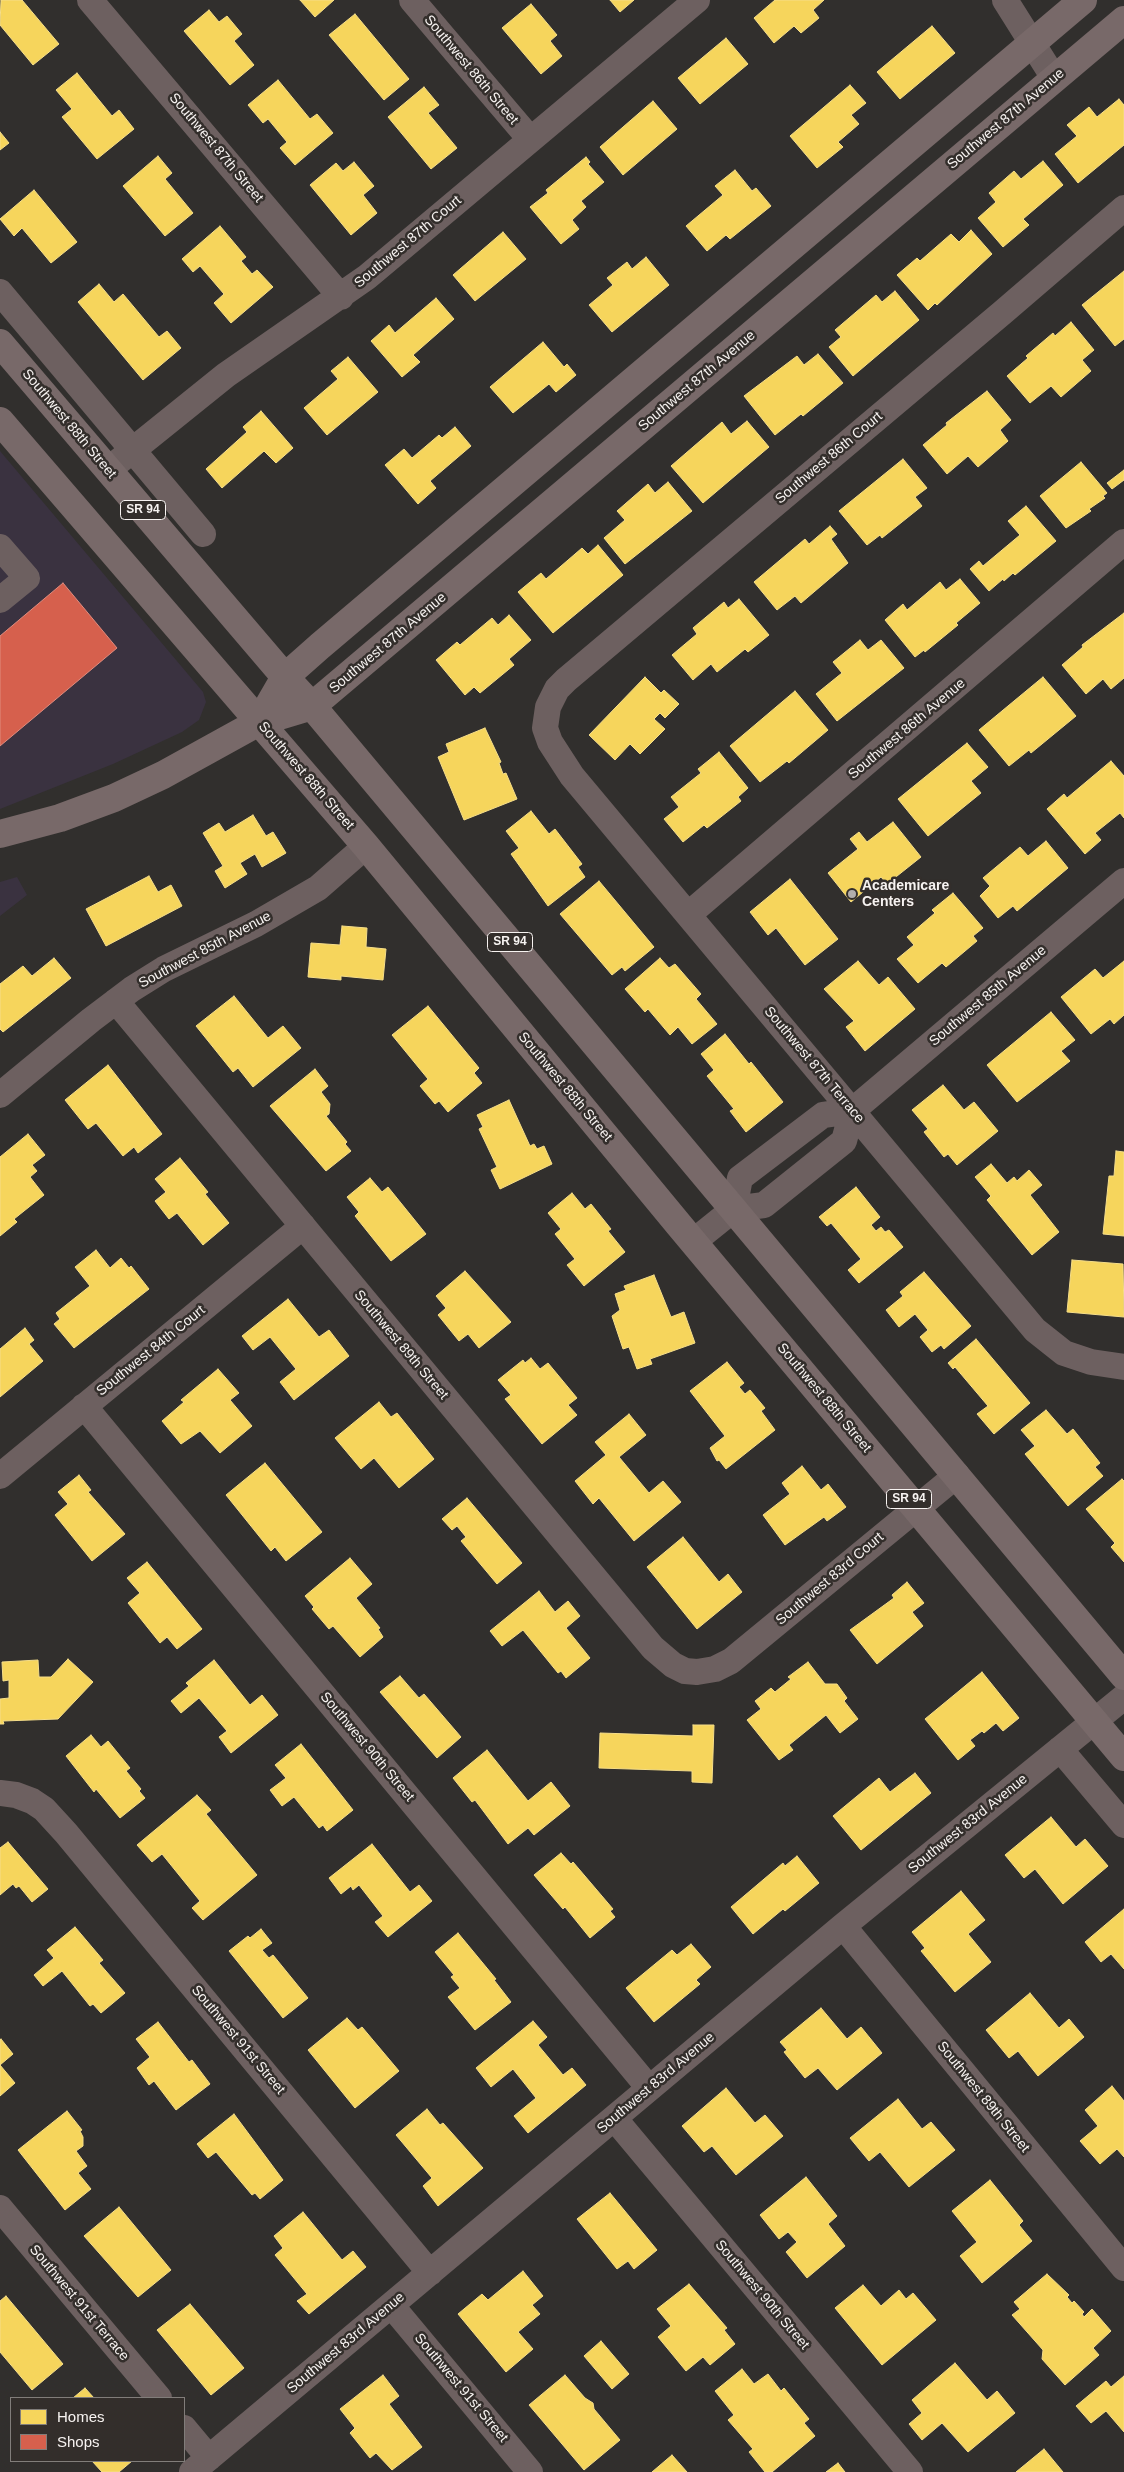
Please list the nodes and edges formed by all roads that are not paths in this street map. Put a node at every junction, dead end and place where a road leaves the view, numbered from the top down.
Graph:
1 (90, 0) edge
2 (412, 0) edge
3 (697, 0) edge
4 (1005, 0) edge
5 (1083, 0) edge
6 (1124, 20) edge
7 (1033, 42) junction
8 (1054, 78) junction
9 (530, 139) junction
10 (1124, 208) edge
11 (0, 292) edge
12 (341, 297) junction
13 (0, 343) edge
14 (0, 421) edge
15 (133, 450) junction
16 (108, 470) junction
17 (204, 534) dead end
18 (1124, 542) edge
19 (0, 546) edge
20 (0, 600) edge
21 (285, 677) junction
22 (312, 706) junction
23 (545, 716) joint
24 (259, 722) junction
25 (0, 834) edge
26 (366, 846) junction
27 (1124, 881) edge
28 (689, 914) junction
29 (116, 1001) junction
30 (0, 1095) edge
31 (852, 1111) junction
32 (734, 1209) junction
33 (303, 1226) junction
34 (693, 1242) junction
35 (1124, 1367) edge
36 (84, 1406) junction
37 (957, 1475) junction
38 (0, 1476) edge
39 (916, 1508) junction
40 (697, 1672) joint
41 (1124, 1676) edge
42 (1124, 1697) edge
43 (1094, 1721) junction
44 (1060, 1749) junction
45 (1124, 1757) edge
46 (0, 1793) edge
47 (1124, 1825) edge
48 (843, 1926) junction
49 (649, 2088) junction
50 (614, 2118) junction
51 (0, 2208) edge
52 (1124, 2268) edge
53 (430, 2273) junction
54 (391, 2305) junction
55 (158, 2397) edge
56 (185, 2430) edge
57 (200, 2465) edge
58 (530, 2472) edge
59 (910, 2472) edge

1 - 12 street, Southwest 87th Street
2 - 9 street, Southwest 86th Street
3 - 9 street, Southwest 87th Court
4 - 7 street
5 - 7 main road
6 - 8 main road, Southwest 87th Avenue
7 - 8 street
7 - 21 main road
8 - 22 main road, Southwest 87th Avenue
9 - 12 street, Southwest 87th Court
10 - 23 street, Southwest 86th Court
11 - 15 street
12 - 15 street, Southwest 87th Court
13 - 16 main road, Southwest 88th Street / SR 94
14 - 24 main road, Southwest 88th Street / SR 94
15 - 16 street, Southwest 87th Court
15 - 17 street
16 - 21 main road, Southwest 88th Street / SR 94
18 - 28 street, Southwest 86th Avenue
19 - 20 street
21 - 22 main road, Southwest 88th Street / SR 94
21 - 24 main road
22 - 24 main road, Southwest 87th Avenue
22 - 32 main road, Southwest 88th Street / SR 94
23 - 28 street, Southwest 87th Terrace
24 - 25 main road, Southwest 87th Avenue
24 - 26 main road, Southwest 88th Street / SR 94
26 - 29 street, Southwest 85th Avenue
26 - 34 main road, Southwest 88th Street / SR 94
27 - 31 street, Southwest 85th Avenue
28 - 31 street, Southwest 87th Terrace
29 - 30 street, Southwest 85th Avenue
29 - 33 street, Southwest 89th Street
31 - 32 street
31 - 32 street
31 - 35 street, Southwest 87th Terrace
32 - 34 street
32 - 37 main road, Southwest 88th Street / SR 94
33 - 36 street, Southwest 84th Court
33 - 40 street, Southwest 89th Street
34 - 39 main road, Southwest 88th Street / SR 94
36 - 38 street, Southwest 84th Court
36 - 49 street, Southwest 90th Street
37 - 39 street, Southwest 83rd Court
37 - 41 main road, Southwest 88th Street / SR 94
39 - 40 street, Southwest 83rd Court
39 - 43 main road, Southwest 88th Street / SR 94
42 - 43 street, Southwest 83rd Avenue
43 - 44 street, Southwest 83rd Avenue
43 - 45 main road, Southwest 88th Street / SR 94
44 - 47 street
44 - 48 street, Southwest 83rd Avenue
46 - 53 street, Southwest 91st Street
48 - 49 street, Southwest 83rd Avenue
48 - 52 street, Southwest 89th Street
49 - 50 street, Southwest 83rd Avenue
50 - 53 street, Southwest 83rd Avenue
50 - 59 street, Southwest 90th Street
51 - 55 street, Southwest 91st Terrace
53 - 54 street, Southwest 83rd Avenue
54 - 57 street, Southwest 83rd Avenue
54 - 58 street, Southwest 91st Street
56 - 57 street

